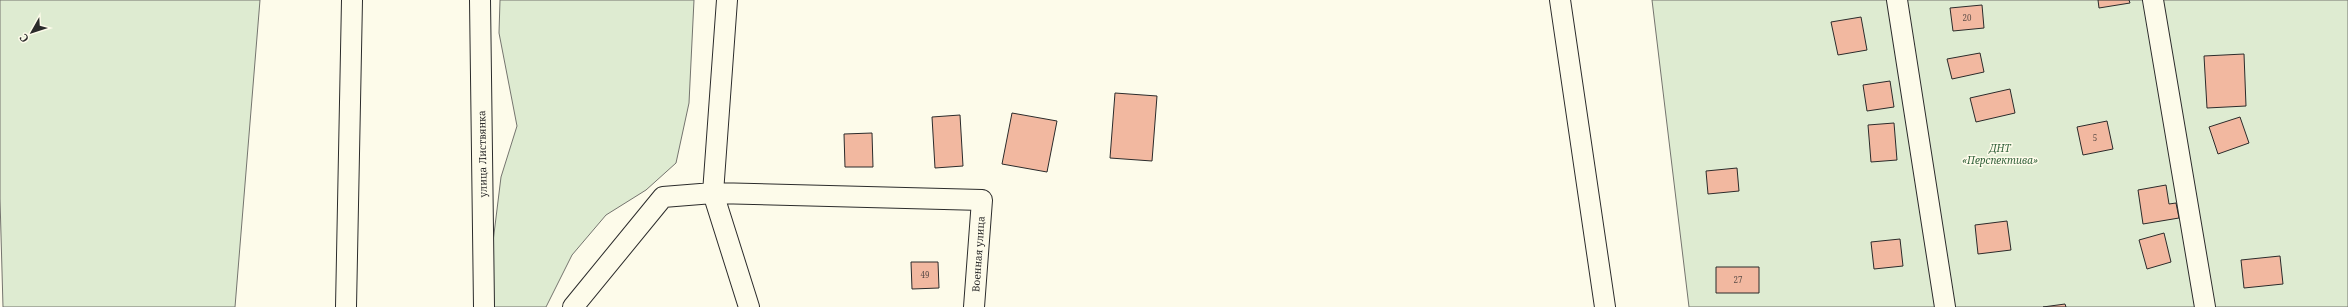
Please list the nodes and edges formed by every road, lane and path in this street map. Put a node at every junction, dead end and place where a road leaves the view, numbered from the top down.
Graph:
1 (352, 0) edge
2 (480, 0) edge
3 (727, 0) edge
4 (1560, 0) edge
5 (1897, 0) edge
6 (2153, 0) edge
7 (713, 193) junction
8 (346, 307) edge
9 (484, 307) edge
10 (573, 307) edge
11 (748, 307) edge
12 (974, 307) edge
13 (1605, 307) edge
14 (1945, 307) edge
15 (2205, 307) edge

1 - 8 street
2 - 9 street, улица Листвянка
3 - 7 street
4 - 13 street
5 - 14 street
6 - 15 street
7 - 10 street
7 - 11 street
7 - 12 street, Военная улица

